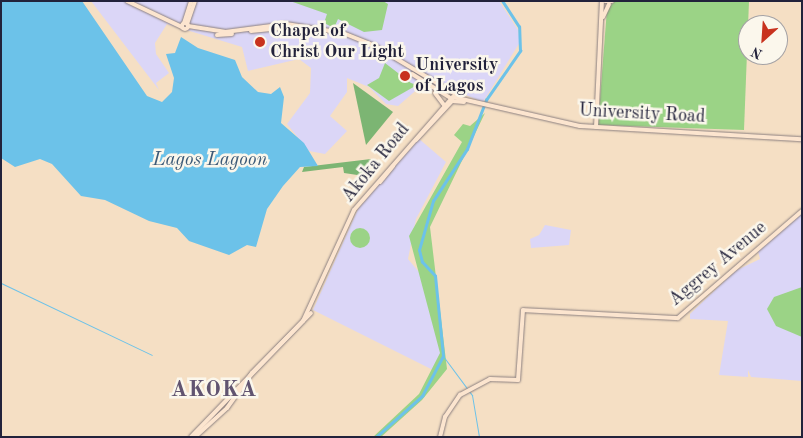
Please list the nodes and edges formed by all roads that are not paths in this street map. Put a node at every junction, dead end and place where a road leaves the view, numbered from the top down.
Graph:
1 (127, 1) edge
2 (131, 1) edge
3 (193, 1) edge
4 (603, 1) edge
5 (611, 3) edge
6 (602, 19) junction
7 (185, 25) junction
8 (431, 81) junction
9 (427, 85) junction
10 (432, 89) junction
11 (444, 89) junction
12 (450, 101) junction
13 (470, 101) junction
14 (444, 105) junction
15 (483, 105) junction
16 (596, 127) junction
17 (802, 139) edge
18 (355, 211) junction
19 (802, 211) edge
20 (307, 318) junction
21 (191, 437) edge
22 (195, 437) edge
23 (440, 437) edge

1 - 7 main road
2 - 7 main road
3 - 7 main road
4 - 5 main road
4 - 6 main road
5 - 6 main road
6 - 16 main road
7 - 8 main road
7 - 9 main road
8 - 9 main road
8 - 11 main road
9 - 10 main road
10 - 12 main road
10 - 14 main road
11 - 12 main road
11 - 13 main road
12 - 13 main road
12 - 14 main road, Akoka Road
12 - 15 main road
12 - 18 main road
13 - 15 main road
14 - 18 main road, Akoka Road
15 - 16 main road, University Road
16 - 17 main road, University Road
18 - 20 main road, Akoka Road
19 - 23 main road, Aggrey Avenue
20 - 21 main road
20 - 22 main road

